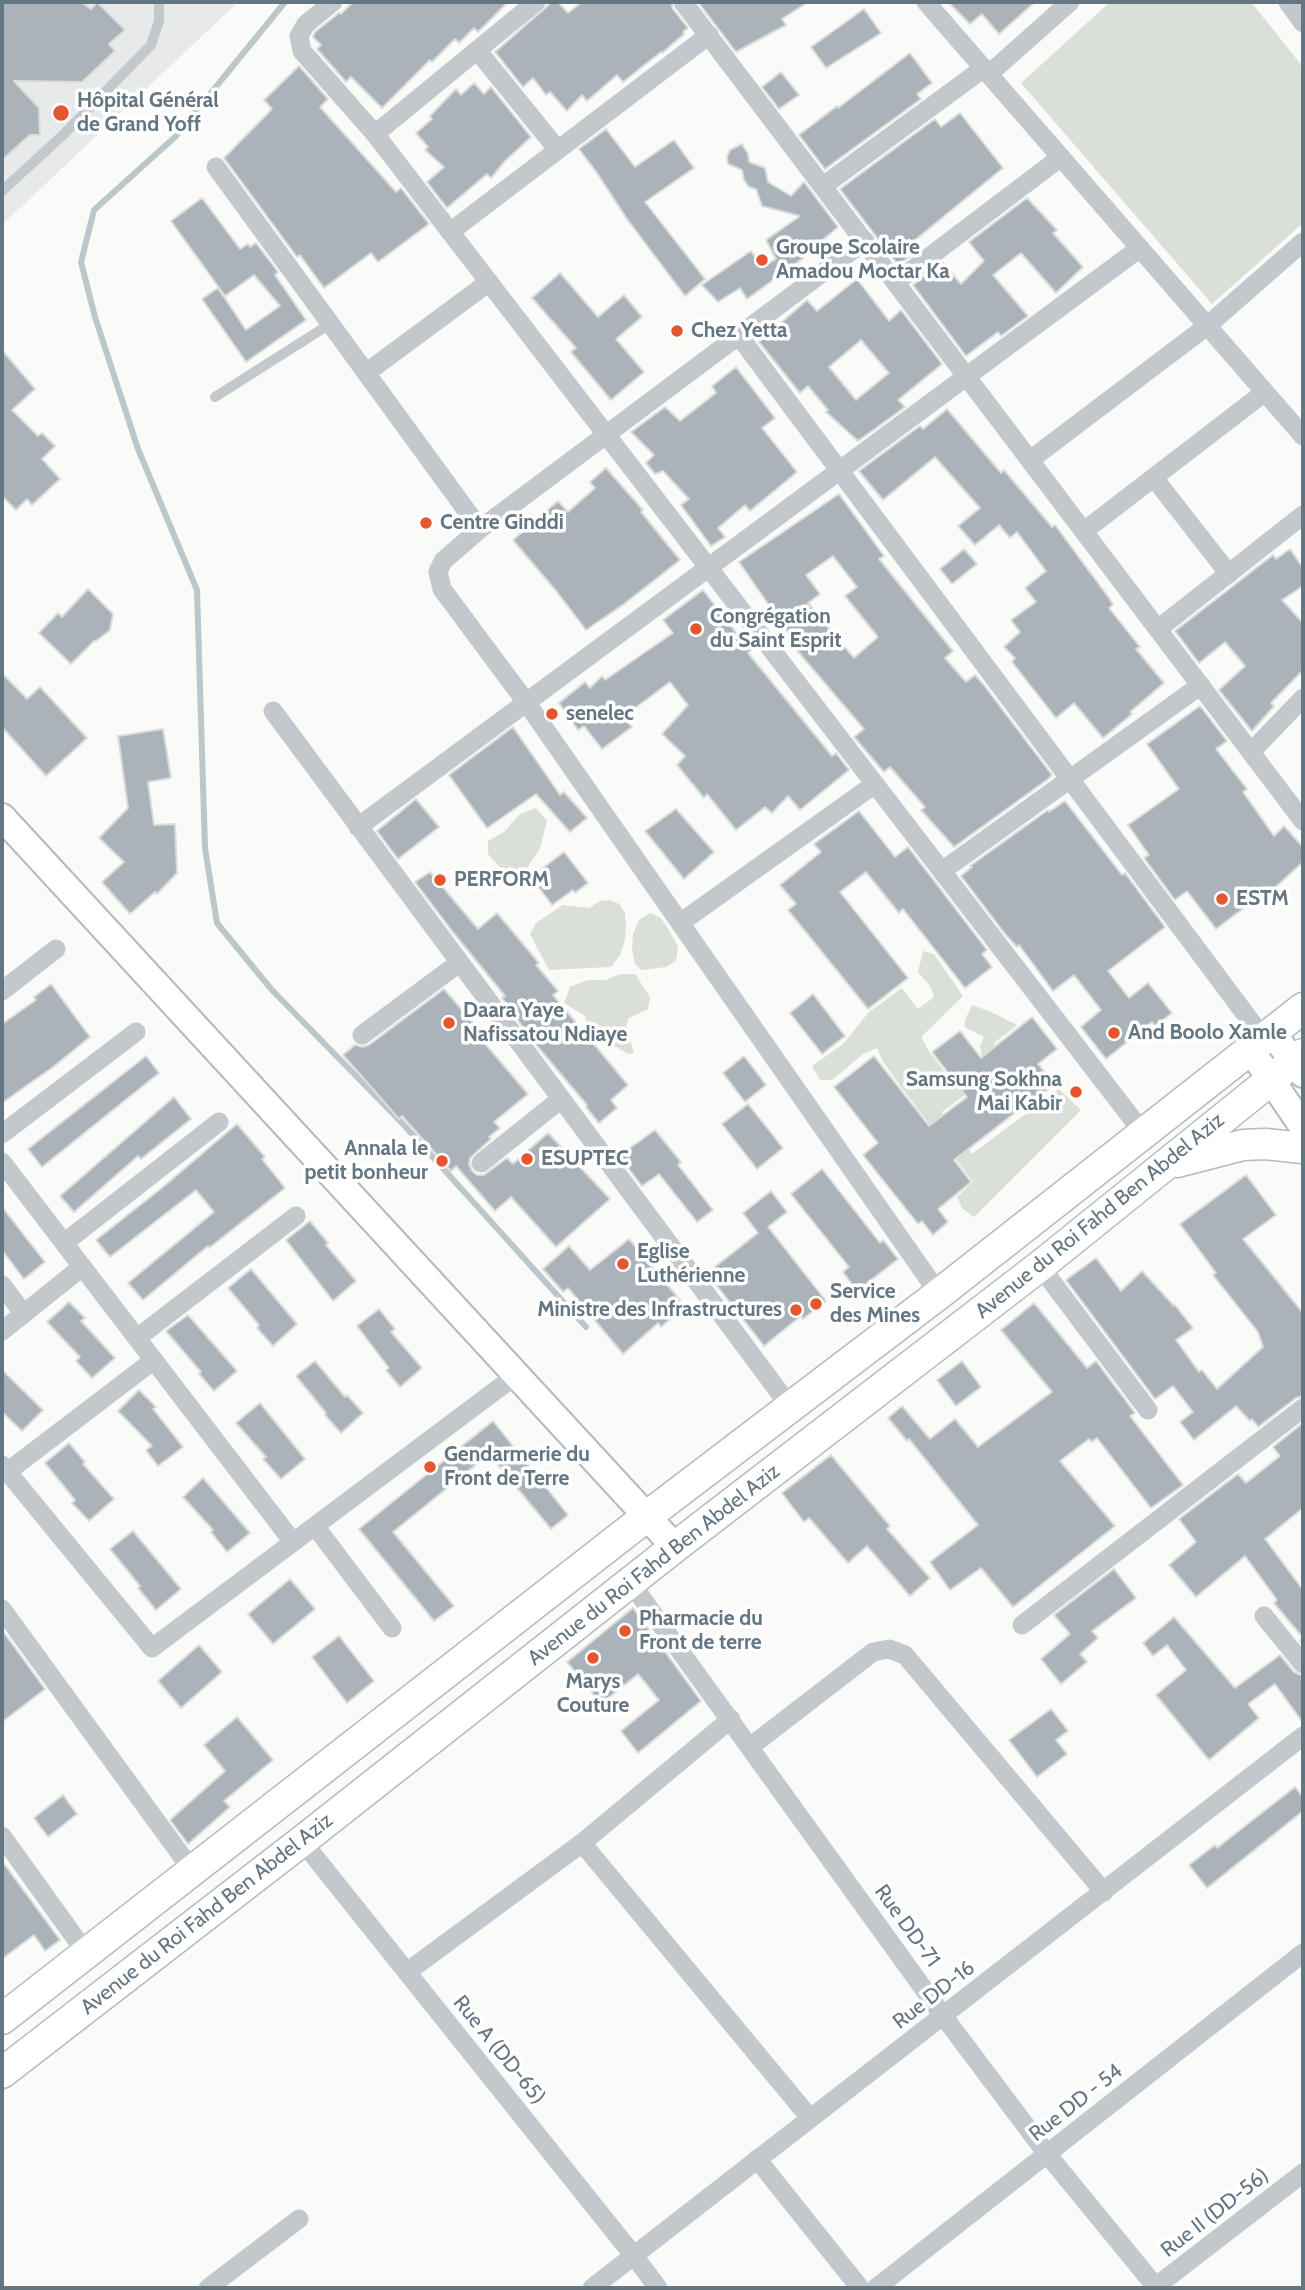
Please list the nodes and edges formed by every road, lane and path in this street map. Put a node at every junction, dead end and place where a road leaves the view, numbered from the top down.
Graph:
1 (159, 2) edge
2 (333, 2) edge
3 (536, 2) edge
4 (684, 2) edge
5 (926, 2) edge
6 (1070, 2) edge
7 (1288, 2) edge
8 (1303, 23) edge
9 (709, 35) junction
10 (477, 50) junction
11 (987, 71) junction
12 (375, 134) junction
13 (558, 150) junction
14 (1061, 157) junction
15 (215, 167) dead end
16 (823, 186) junction
17 (2, 191) edge
18 (450, 232) junction
19 (865, 241) junction
20 (1303, 242) edge
21 (1140, 248) junction
22 (489, 282) junction
23 (896, 282) junction
24 (330, 324) junction
25 (1207, 326) junction
26 (738, 336) junction
27 (366, 373) junction
28 (967, 376) junction
29 (1265, 392) junction
30 (215, 397) dead end
31 (1302, 432) edge
32 (606, 435) junction
33 (1030, 460) junction
34 (839, 470) junction
35 (1154, 478) junction
36 (1303, 515) edge
37 (480, 529) junction
38 (1084, 531) junction
39 (708, 567) junction
40 (1229, 574) junction
41 (1158, 629) junction
42 (1201, 685) junction
43 (1303, 698) edge
44 (526, 702) junction
45 (272, 711) dead end
46 (1251, 752) junction
47 (1070, 779) junction
48 (875, 785) junction
49 (2, 817) edge
50 (1303, 821) edge
51 (358, 827) junction
52 (942, 871) junction
53 (680, 923) junction
54 (57, 949) dead end
55 (459, 963) junction
56 (2, 991) edge
57 (1303, 1008) edge
58 (136, 1032) dead end
59 (362, 1035) dead end
60 (1262, 1040) junction
61 (1293, 1067) edge
62 (561, 1099) junction
63 (219, 1122) dead end
64 (1303, 1127) edge
65 (2, 1134) edge
66 (1144, 1134) junction
67 (1303, 1149) edge
68 (2, 1162) edge
69 (481, 1163) dead end
70 (1163, 1166) junction
71 (296, 1216) dead end
72 (64, 1243) junction
73 (1040, 1266) junction
74 (82, 1267) junction
75 (2, 1285) edge
76 (939, 1294) junction
77 (23, 1314) junction
78 (2, 1331) edge
79 (137, 1338) junction
80 (154, 1360) junction
81 (515, 1376) junction
82 (790, 1408) junction
83 (1303, 1408) edge
84 (1148, 1410) dead end
85 (5, 1468) edge
86 (646, 1517) junction
87 (315, 1526) junction
88 (293, 1542) junction
89 (675, 1547) junction
90 (631, 1583) junction
91 (2, 1609) edge
92 (1264, 1616) dead end
93 (1022, 1625) dead end
94 (392, 1628) dead end
95 (1303, 1664) edge
96 (731, 1720) junction
97 (1303, 1736) edge
98 (750, 1747) junction
99 (2, 1836) edge
100 (302, 1841) junction
101 (582, 1843) junction
102 (192, 1870) junction
103 (1104, 1892) junction
104 (86, 1953) junction
105 (1303, 1953) edge
106 (407, 1972) junction
107 (944, 2017) junction
108 (2, 2019) edge
109 (2, 2073) edge
110 (810, 2118) junction
111 (1048, 2154) junction
112 (757, 2159) junction
113 (1303, 2174) edge
114 (299, 2219) dead end
115 (634, 2256) junction
116 (208, 2288) edge
117 (592, 2288) edge
118 (657, 2288) edge
119 (860, 2288) edge
120 (876, 2288) edge
121 (1155, 2288) edge

1 - 17 lane
2 - 12 street
3 - 10 street
4 - 9 street
5 - 11 street
6 - 11 street
7 - 8 street
9 - 13 street
9 - 16 street
10 - 12 street
10 - 13 street
11 - 14 street
11 - 16 street
12 - 18 street
13 - 18 street
14 - 21 street
14 - 23 street
15 - 24 street
16 - 19 street
18 - 22 street
19 - 23 street
19 - 26 street
20 - 25 street
21 - 25 street
21 - 28 street
22 - 27 street
22 - 32 street
23 - 28 street
24 - 27 street
24 - 30 lane
25 - 29 street
25 - 33 street
26 - 32 street
26 - 34 street
27 - 37 street
28 - 33 street
28 - 34 street
29 - 31 street
29 - 35 street
32 - 37 street
32 - 39 street
33 - 38 street
34 - 39 street
34 - 47 street
35 - 38 street
35 - 40 street
36 - 40 street
37 - 44 street
38 - 41 street
39 - 44 street
39 - 48 street
40 - 41 street
41 - 42 street
42 - 46 street
42 - 47 street
43 - 46 street
44 - 51 street
44 - 53 street
45 - 51 street
46 - 50 street
47 - 52 street
47 - 60 street
48 - 52 street
48 - 53 street
49 - 81 street
51 - 55 street
52 - 66 street
53 - 76 street
54 - 56 street
55 - 59 street
55 - 62 street
57 - 60 main road, Avenue du Roi Fahd Ben Abdel Aziz
58 - 65 street
60 - 61 street
60 - 66 main road, Avenue du Roi Fahd Ben Abdel Aziz
61 - 64 street
61 - 70 main road, Avenue du Roi Fahd Ben Abdel Aziz
62 - 69 street
62 - 82 street
63 - 72 street
66 - 76 main road, Avenue du Roi Fahd Ben Abdel Aziz
67 - 70 main road
68 - 72 street
70 - 73 main road, Avenue du Roi Fahd Ben Abdel Aziz
71 - 79 street
72 - 74 street
73 - 84 street
73 - 89 main road, Avenue du Roi Fahd Ben Abdel Aziz
74 - 77 street
74 - 79 street
75 - 77 street
76 - 82 main road, Avenue du Roi Fahd Ben Abdel Aziz
77 - 78 street
79 - 80 street
80 - 85 street
80 - 88 street
81 - 86 street
81 - 87 street
82 - 86 main road, Avenue du Roi Fahd Ben Abdel Aziz
83 - 93 street
85 - 88 street
86 - 89 street
86 - 102 main road, Avenue du Roi Fahd Ben Abdel Aziz
87 - 88 street
87 - 94 street
89 - 90 main road, Avenue du Roi Fahd Ben Abdel Aziz
90 - 96 street, Rue DD-71
90 - 100 main road, Avenue du Roi Fahd Ben Abdel Aziz
91 - 102 street
92 - 95 street
96 - 98 street, Rue DD-71
96 - 101 street
97 - 103 street, Rue DD-16
98 - 103 street
98 - 107 street, Rue DD-71
99 - 104 street
100 - 106 street, Rue A (DD-65)
100 - 109 main road, Avenue du Roi Fahd Ben Abdel Aziz
101 - 106 street
101 - 110 street
102 - 104 main road, Avenue du Roi Fahd Ben Abdel Aziz
103 - 107 street, Rue DD-16
104 - 108 main road, Avenue du Roi Fahd Ben Abdel Aziz
105 - 111 street, Rue DD - 54
106 - 115 street, Rue A (DD-65)
107 - 110 street, Rue DD-16
107 - 111 street, Rue DD-71
110 - 112 street, Rue DD-16
111 - 120 street, Rue DD - 54
111 - 121 street, Rue DD-71
112 - 115 street, Rue DD-16
112 - 119 street
113 - 121 street, Rue II (DD-56)
114 - 116 street
115 - 117 street, Rue DD-16
115 - 118 street, Rue A (DD-65)

